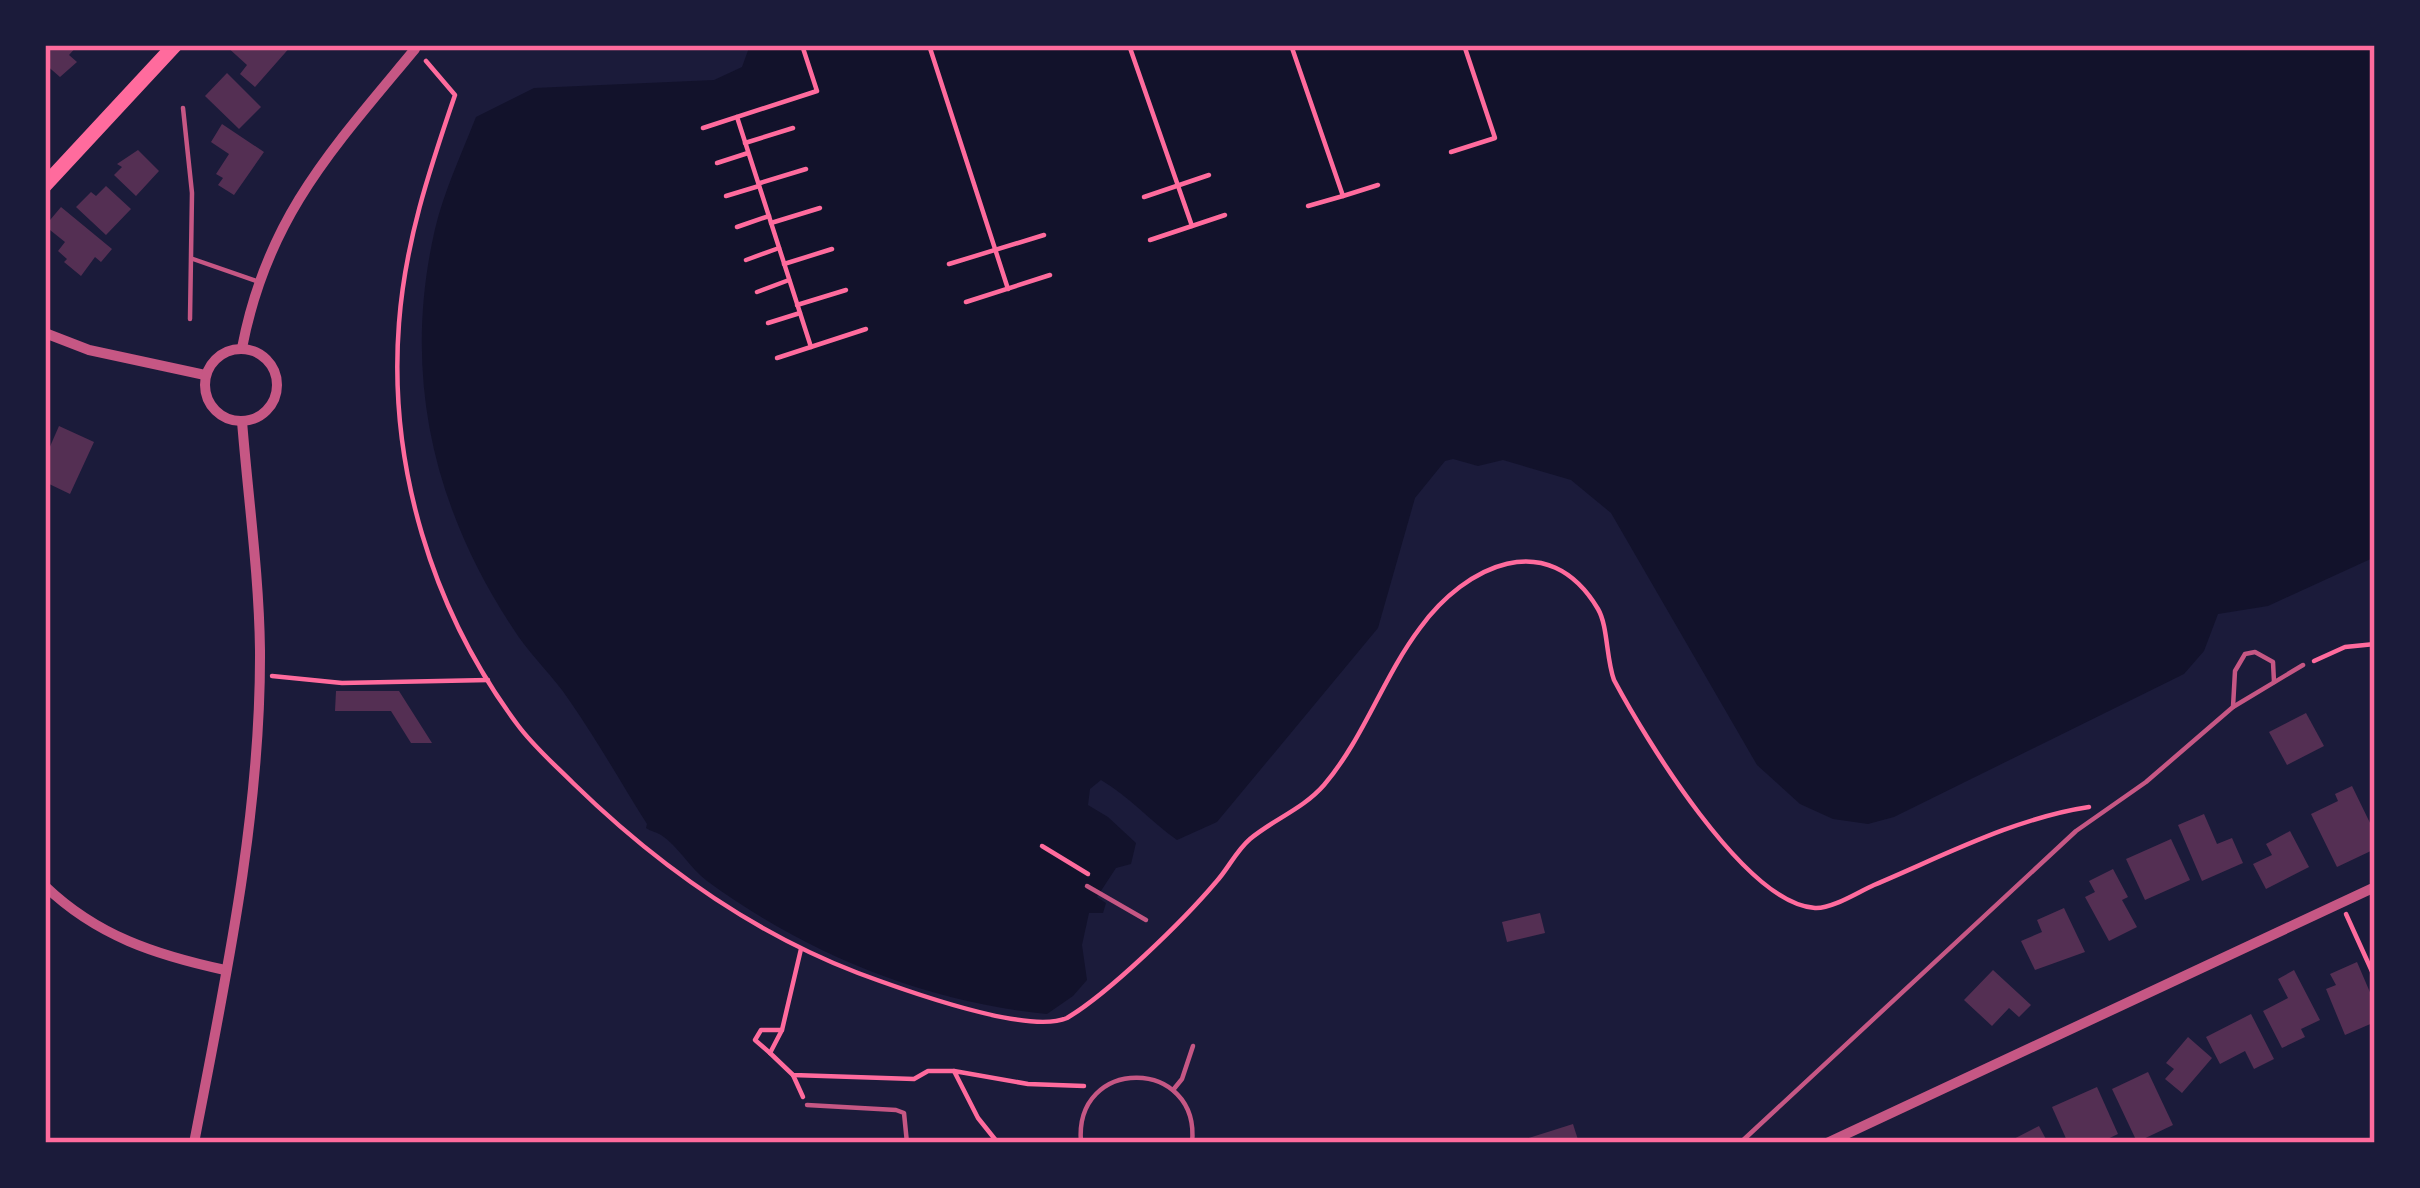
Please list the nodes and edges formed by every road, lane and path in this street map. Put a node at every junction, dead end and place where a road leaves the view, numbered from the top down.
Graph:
1 (175, 45) edge
2 (802, 45) edge
3 (929, 45) edge
4 (1129, 45) edge
5 (1292, 45) edge
6 (1464, 45) edge
7 (415, 49) joint
8 (183, 108) dead end
9 (736, 117) junction
10 (703, 128) dead end
11 (793, 128) dead end
12 (745, 143) junction
13 (1451, 152) dead end
14 (748, 153) junction
15 (717, 163) dead end
16 (806, 169) dead end
17 (1209, 175) dead end
18 (45, 184) edge
19 (758, 185) junction
20 (1378, 185) dead end
21 (1176, 186) junction
22 (726, 196) dead end
23 (1342, 196) junction
24 (1144, 197) dead end
25 (1308, 206) dead end
26 (820, 208) dead end
27 (1225, 215) dead end
28 (770, 220) junction
29 (1192, 226) junction
30 (737, 227) dead end
31 (1044, 235) dead end
32 (1150, 240) dead end
33 (779, 248) junction
34 (832, 249) dead end
35 (995, 250) junction
36 (193, 260) junction
37 (746, 260) dead end
38 (784, 264) junction
39 (949, 265) dead end
40 (1050, 275) dead end
41 (789, 280) junction
42 (259, 282) junction
43 (1008, 289) junction
44 (846, 290) dead end
45 (757, 292) dead end
46 (966, 302) dead end
47 (799, 309) junction
48 (190, 320) dead end
49 (768, 323) dead end
50 (866, 329) dead end
51 (45, 333) edge
52 (811, 347) junction
53 (242, 348) junction
54 (777, 358) dead end
55 (205, 375) junction
56 (242, 421) junction
57 (2375, 644) edge
58 (2303, 665) joint
59 (259, 674) junction
60 (488, 680) junction
61 (2274, 682) junction
62 (2233, 707) junction
63 (2114, 804) junction
64 (1042, 846) dead end
65 (1090, 874) dead end
66 (45, 886) edge
67 (1088, 886) dead end
68 (2375, 887) edge
69 (2342, 903) junction
70 (1146, 920) dead end
71 (801, 949) junction
72 (225, 970) junction
73 (2375, 978) edge
74 (782, 1030) junction
75 (1193, 1046) dead end
76 (770, 1053) junction
77 (954, 1071) junction
78 (793, 1075) junction
79 (1100, 1090) junction
80 (1173, 1090) junction
81 (807, 1105) joint
82 (1081, 1140) edge
83 (194, 1143) edge
84 (907, 1143) edge
85 (998, 1143) edge
86 (1068, 1143) edge
87 (1192, 1143) edge
88 (1740, 1143) edge
89 (1827, 1143) edge

1 - 18 main road
2 - 9 path
3 - 35 path
4 - 21 path
5 - 23 path
6 - 13 path
7 - 42 street
7 - 60 path
8 - 36 lane
9 - 10 path
9 - 12 path
11 - 12 path
12 - 14 path
14 - 15 path
14 - 19 path
16 - 19 path
17 - 21 path
19 - 22 path
19 - 28 path
20 - 23 path
21 - 24 path
21 - 29 path
23 - 25 path
26 - 28 path
27 - 29 path
28 - 30 path
28 - 33 path
29 - 32 path
31 - 35 path
33 - 37 path
33 - 38 path
34 - 38 path
35 - 39 path
35 - 43 path
36 - 42 lane
36 - 48 lane
38 - 41 path
40 - 43 path
41 - 45 path
41 - 47 path
42 - 53 street
43 - 46 path
44 - 47 path
47 - 49 path
47 - 52 path
50 - 52 path
51 - 55 street
52 - 54 path
53 - 55 street
53 - 56 street
55 - 56 street
56 - 59 street
57 - 58 path
58 - 61 lane
59 - 60 path
59 - 72 street
60 - 71 path
61 - 62 lane
61 - 62 lane
62 - 63 lane
63 - 71 path
63 - 88 lane
64 - 65 path
66 - 72 street
67 - 70 lane
68 - 69 street
69 - 73 path
69 - 89 street
71 - 74 path
72 - 83 street
74 - 76 path
74 - 76 path
75 - 80 lane
76 - 78 path
77 - 78 path
77 - 79 path
77 - 85 path
78 - 81 path
79 - 80 lane
79 - 82 lane
80 - 87 lane
81 - 84 lane
82 - 86 lane

